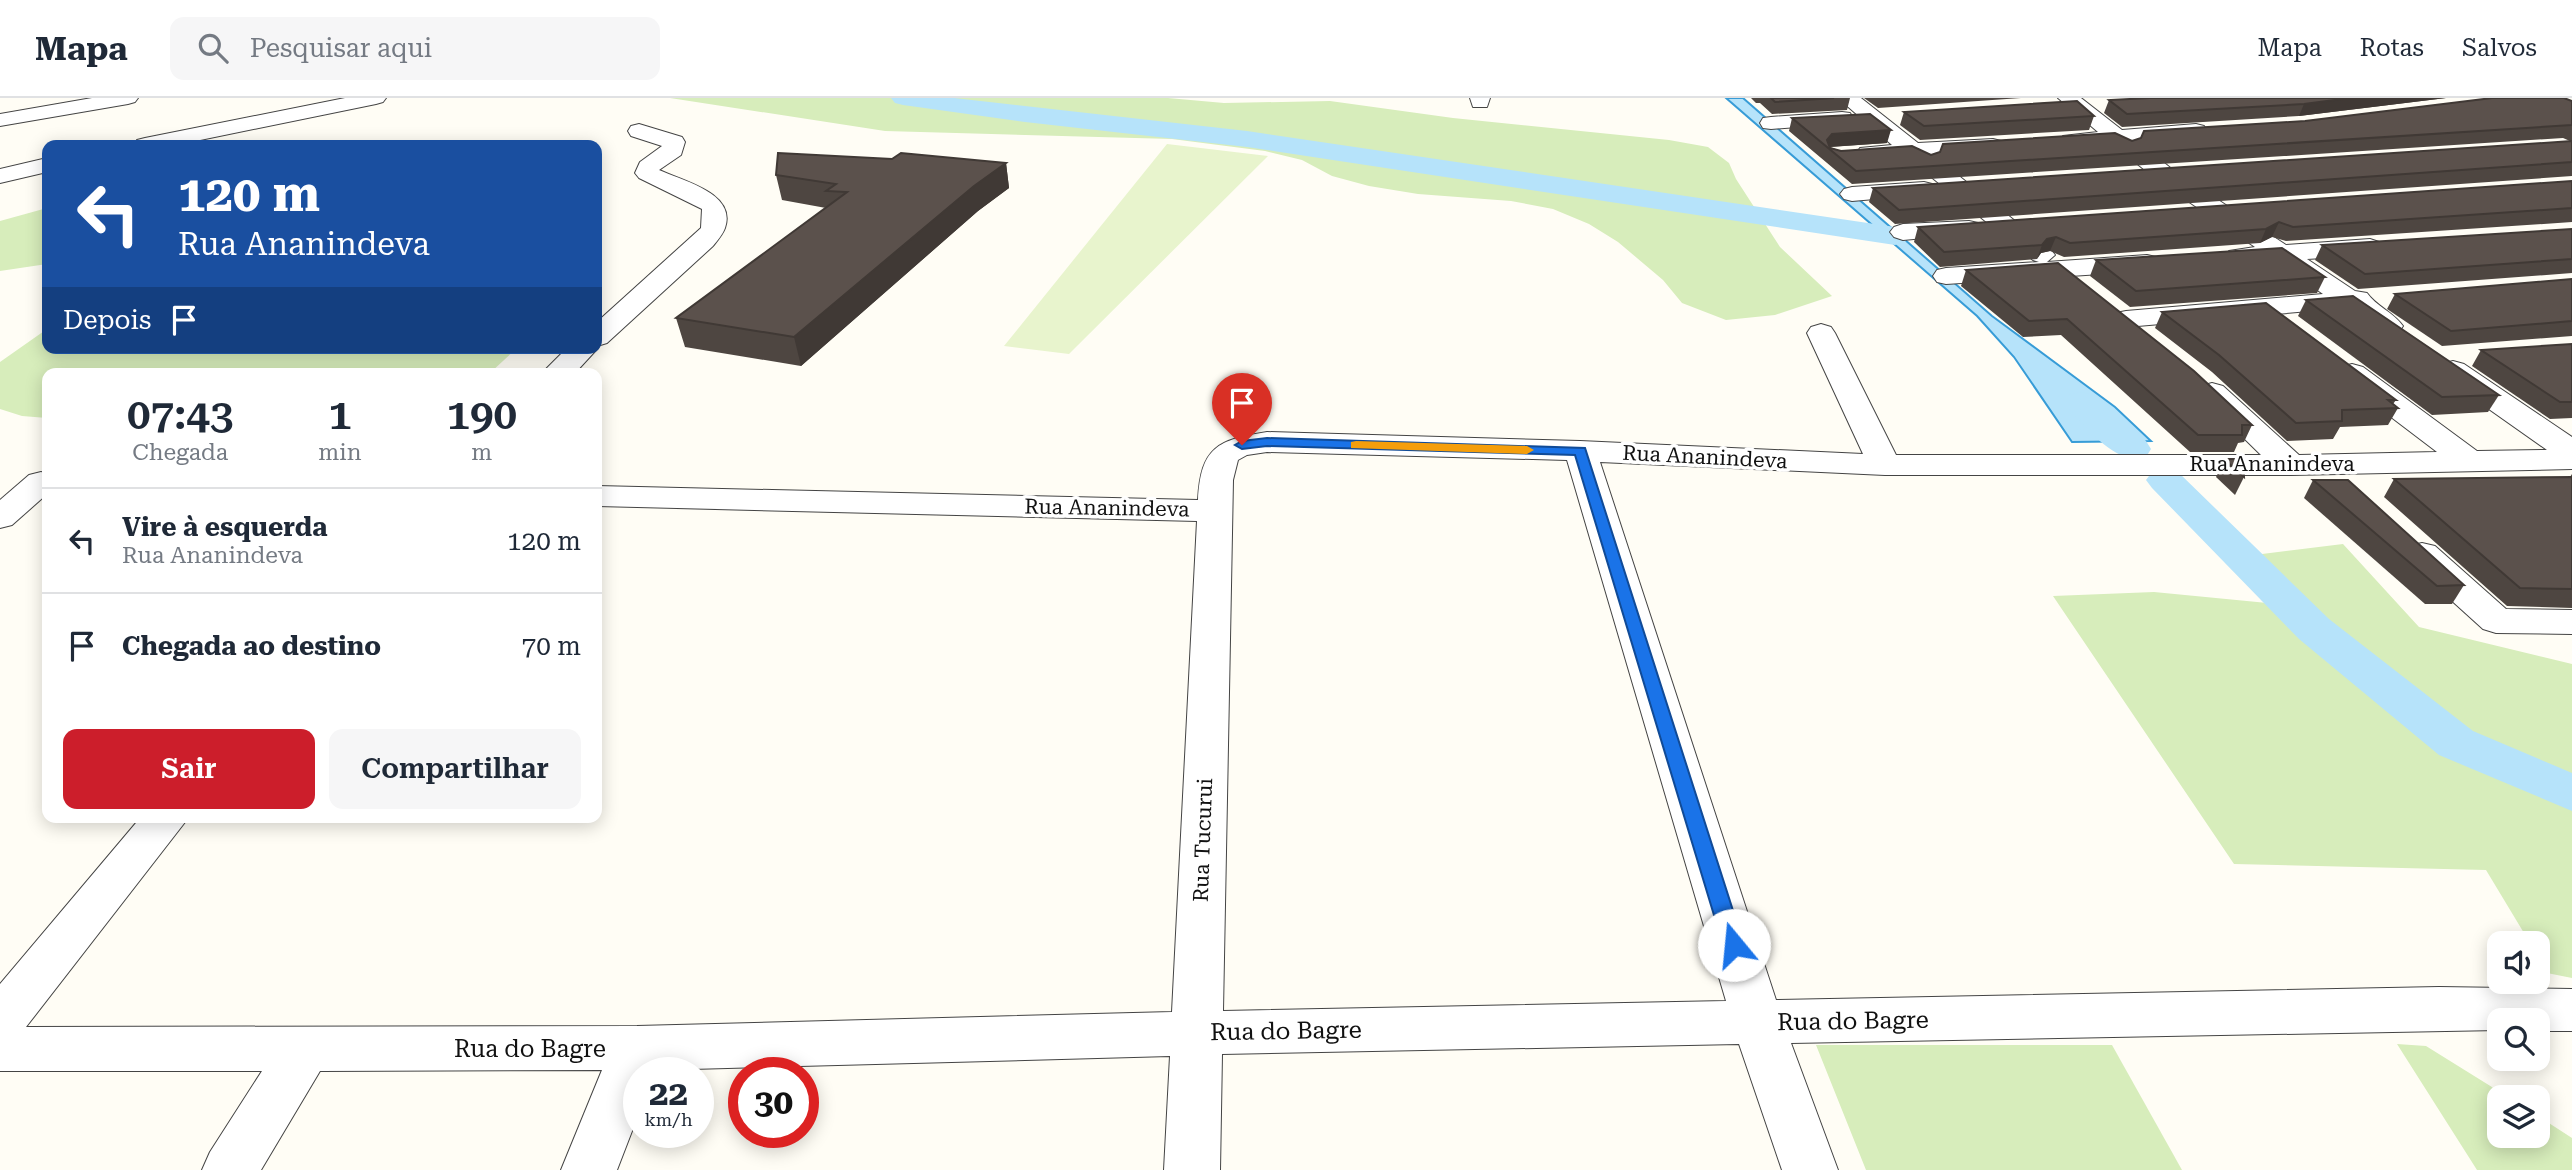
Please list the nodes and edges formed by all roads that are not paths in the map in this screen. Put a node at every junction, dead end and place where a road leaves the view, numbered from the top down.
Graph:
1 (128, 98) edge
2 (376, 98) edge
3 (1848, 98) edge
4 (325, 103) edge
5 (2068, 104) edge
6 (2108, 105) dead end
7 (1901, 115) dead end
8 (1873, 116) junction
9 (0, 120) edge
10 (1770, 123) dead end
11 (2216, 130) edge
12 (639, 131) dead end
13 (2115, 137) junction
14 (166, 140) edge
15 (2049, 142) edge
16 (2009, 145) edge
17 (1916, 151) junction
18 (1850, 154) edge
19 (42, 166) edge
20 (2206, 172) edge
21 (2165, 175) junction
22 (0, 176) edge
23 (2138, 176) edge
24 (1987, 185) edge
25 (1960, 187) junction
26 (1852, 194) dead end
27 (2260, 208) edge
28 (2219, 211) junction
29 (2179, 214) edge
30 (2046, 223) edge
31 (2006, 226) junction
32 (1903, 232) dead end
33 (2392, 245) edge
34 (2282, 253) junction
35 (2213, 258) edge
36 (2172, 261) edge
37 (2061, 270) junction
38 (1946, 276) dead end
39 (2392, 296) dead end
40 (2351, 299) junction
41 (2108, 306) junction
42 (2264, 307) junction
43 (2296, 331) edge
44 (602, 333) edge
45 (1821, 333) dead end
46 (2158, 345) edge
47 (2425, 350) junction
48 (578, 354) edge
49 (2329, 355) edge
50 (2476, 355) dead end
51 (562, 368) edge
52 (2189, 371) edge
53 (1580, 451) junction
54 (2572, 452) edge
55 (2572, 459) edge
56 (2469, 461) junction
57 (1885, 465) junction
58 (2308, 465) junction
59 (42, 482) edge
60 (0, 483) edge
61 (42, 484) edge
62 (2355, 492) edge
63 (602, 496) edge
64 (1215, 511) junction
65 (0, 518) edge
66 (2395, 529) edge
67 (2572, 622) edge
68 (162, 823) edge
69 (2572, 1010) edge
70 (0, 1021) edge
71 (1758, 1023) junction
72 (1197, 1033) junction
73 (637, 1048) junction
74 (0, 1049) edge
75 (305, 1049) junction
76 (230, 1170) edge
77 (589, 1170) edge
78 (1192, 1170) edge
79 (1810, 1170) edge

1 - 9 street
2 - 4 street
3 - 8 street
4 - 14 street
5 - 6 street
5 - 13 street
7 - 8 street
8 - 10 street
8 - 17 street
11 - 13 street
12 - 44 street
13 - 15 street
13 - 21 street
16 - 17 street
17 - 18 street
17 - 25 street
19 - 22 street
20 - 21 street
21 - 23 street
21 - 28 street
24 - 25 street
25 - 26 street
25 - 31 street
27 - 28 street
28 - 29 street
28 - 34 street
30 - 31 street
31 - 32 street
31 - 37 street
33 - 34 street
34 - 35 street
34 - 40 street
36 - 37 street
37 - 38 street
37 - 41 street
39 - 40 street
40 - 42 street
40 - 47 street
41 - 42 street
41 - 46 street
42 - 43 street
45 - 57 street
47 - 50 street
47 - 54 street
48 - 51 street
49 - 56 street
52 - 58 street
53 - 57 street, Rua Ananindeva
53 - 64 street, Rua Ananindeva
53 - 71 street
55 - 56 street, Rua Ananindeva
56 - 58 street, Rua Ananindeva
57 - 58 street, Rua Ananindeva
58 - 62 street
59 - 60 street
61 - 65 street
63 - 64 street, Rua Ananindeva
64 - 72 street, Rua Tucurui
66 - 67 street
68 - 70 street
69 - 71 street, Rua do Bagre
71 - 72 street, Rua do Bagre
71 - 79 street
72 - 73 street, Rua do Bagre
72 - 78 street, Rua Tucurui
73 - 75 street, Rua do Bagre
73 - 77 street
74 - 75 street, Rua do Bagre
75 - 76 street

